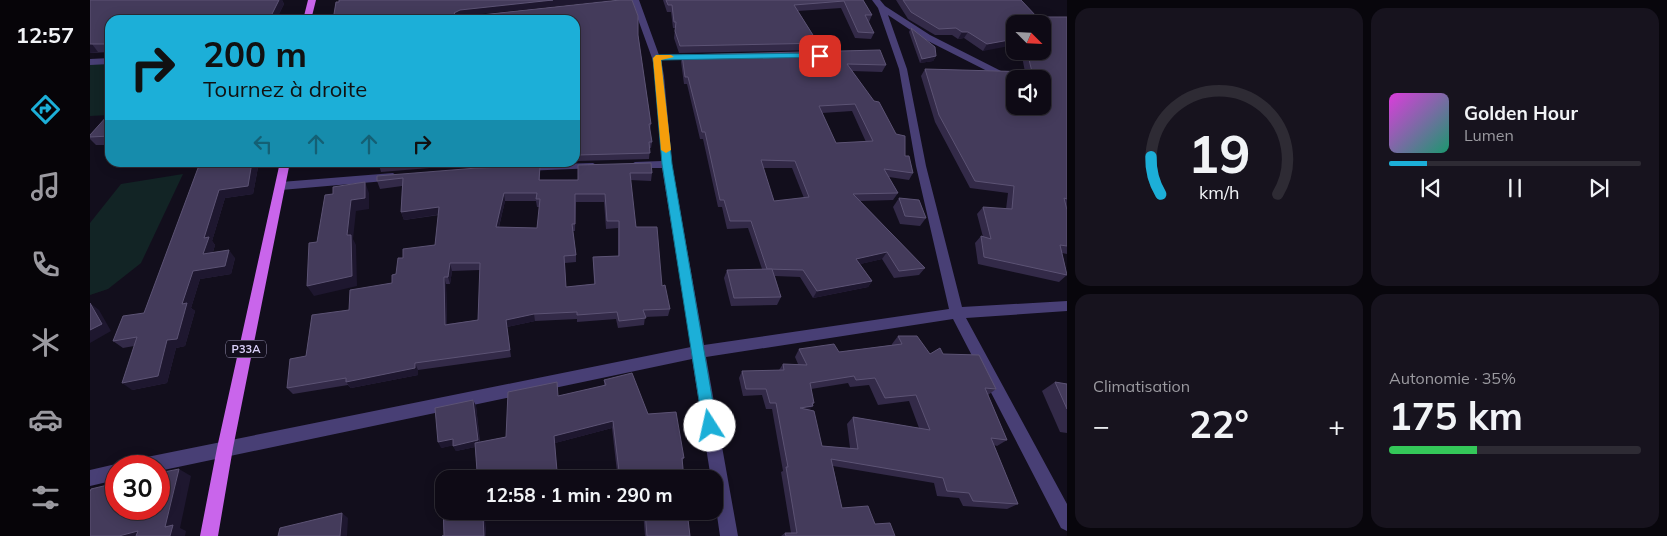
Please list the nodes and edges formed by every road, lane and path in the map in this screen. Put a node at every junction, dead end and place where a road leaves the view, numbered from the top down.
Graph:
1 (312, 0) edge
2 (634, 1) edge
3 (879, 4) edge
4 (308, 15) edge
5 (704, 57) edge
6 (656, 58) junction
7 (105, 61) edge
8 (90, 62) edge
9 (1004, 76) edge
10 (667, 164) junction
11 (608, 165) edge
12 (626, 165) edge
13 (580, 166) edge
14 (284, 167) edge
15 (561, 167) edge
16 (514, 169) edge
17 (409, 176) edge
18 (281, 186) junction
19 (1067, 306) edge
20 (957, 313) junction
21 (698, 352) junction
22 (225, 448) junction
23 (170, 460) edge
24 (105, 475) edge
25 (90, 478) edge
26 (1067, 522) edge
27 (209, 536) edge
28 (729, 536) edge

1 - 4 main road
2 - 6 street
3 - 9 street
3 - 20 street
5 - 6 street
6 - 10 street
7 - 8 street
10 - 12 street
10 - 21 street
11 - 13 street
14 - 18 main road, P33A
15 - 16 street
17 - 18 street
18 - 22 main road, P33A
19 - 20 street
20 - 21 street
20 - 26 street
21 - 22 street
21 - 28 street
22 - 23 street
22 - 27 main road, P33A
24 - 25 street

